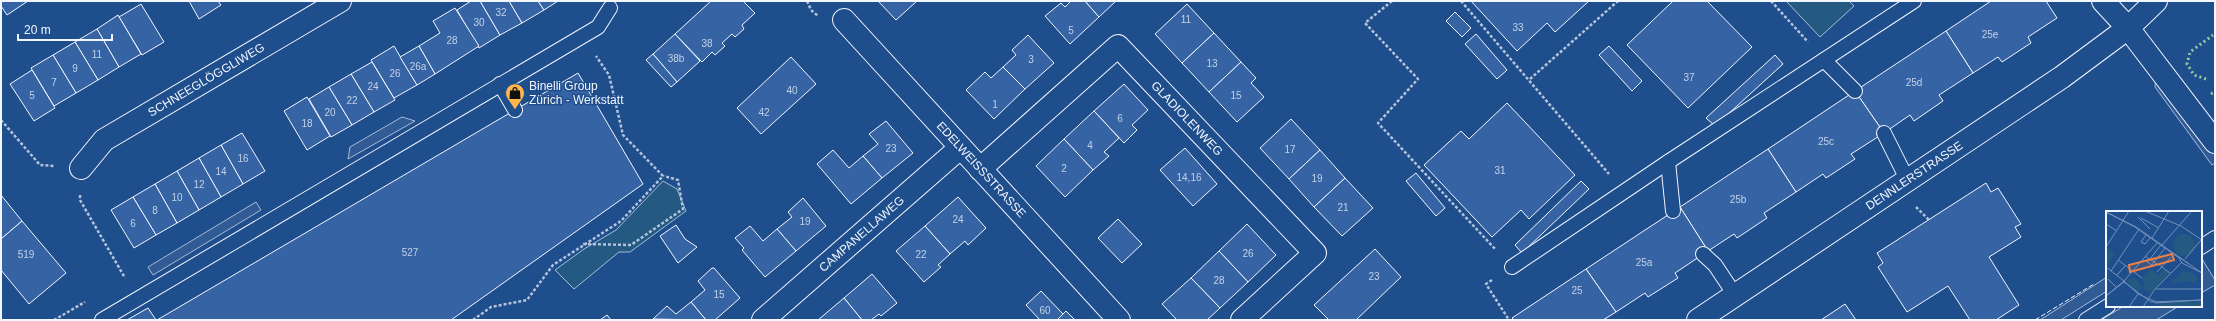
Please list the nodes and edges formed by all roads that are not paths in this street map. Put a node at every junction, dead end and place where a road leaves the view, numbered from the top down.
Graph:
1 (340, 1) edge
2 (1914, 1) edge
3 (2103, 1) edge
4 (2156, 1) edge
5 (610, 8) dead end
6 (844, 20) dead end
7 (2128, 28) junction
8 (1824, 60) junction
9 (500, 84) junction
10 (1855, 91) dead end
11 (515, 110) dead end
12 (1884, 133) dead end
13 (2215, 142) edge
14 (960, 148) junction
15 (1668, 162) junction
16 (80, 168) road end
17 (980, 169) junction
18 (1907, 179) junction
19 (1673, 211) dead end
20 (2215, 238) edge
21 (2202, 246) edge
22 (1703, 254) dead end
23 (1512, 267) road end
24 (1736, 295) junction
25 (2106, 307) edge
26 (102, 320) edge
27 (763, 320) edge
28 (1119, 320) edge
29 (1242, 320) edge
30 (1698, 320) edge
31 (2086, 320) edge

1 - 16 street, SCHNEEGLÖGGLIWEG
2 - 8 lane
3 - 7 street
4 - 7 street, DENNLERSTRASSE
5 - 9 lane
6 - 14 street, EDELWEISSSTRASSE
7 - 13 street
7 - 18 street, DENNLERSTRASSE
8 - 10 lane
8 - 15 lane
9 - 11 lane
9 - 26 lane
12 - 18 lane
14 - 17 street, EDELWEISSSTRASSE
14 - 27 street, CAMPANELLAWEG
15 - 19 lane
15 - 23 lane
17 - 28 street, EDELWEISSSTRASSE
17 - 29 street, GLADIOLENWEG
18 - 24 street, DENNLERSTRASSE
20 - 21 lane
22 - 24 lane
24 - 30 street, DENNLERSTRASSE
25 - 31 lane

